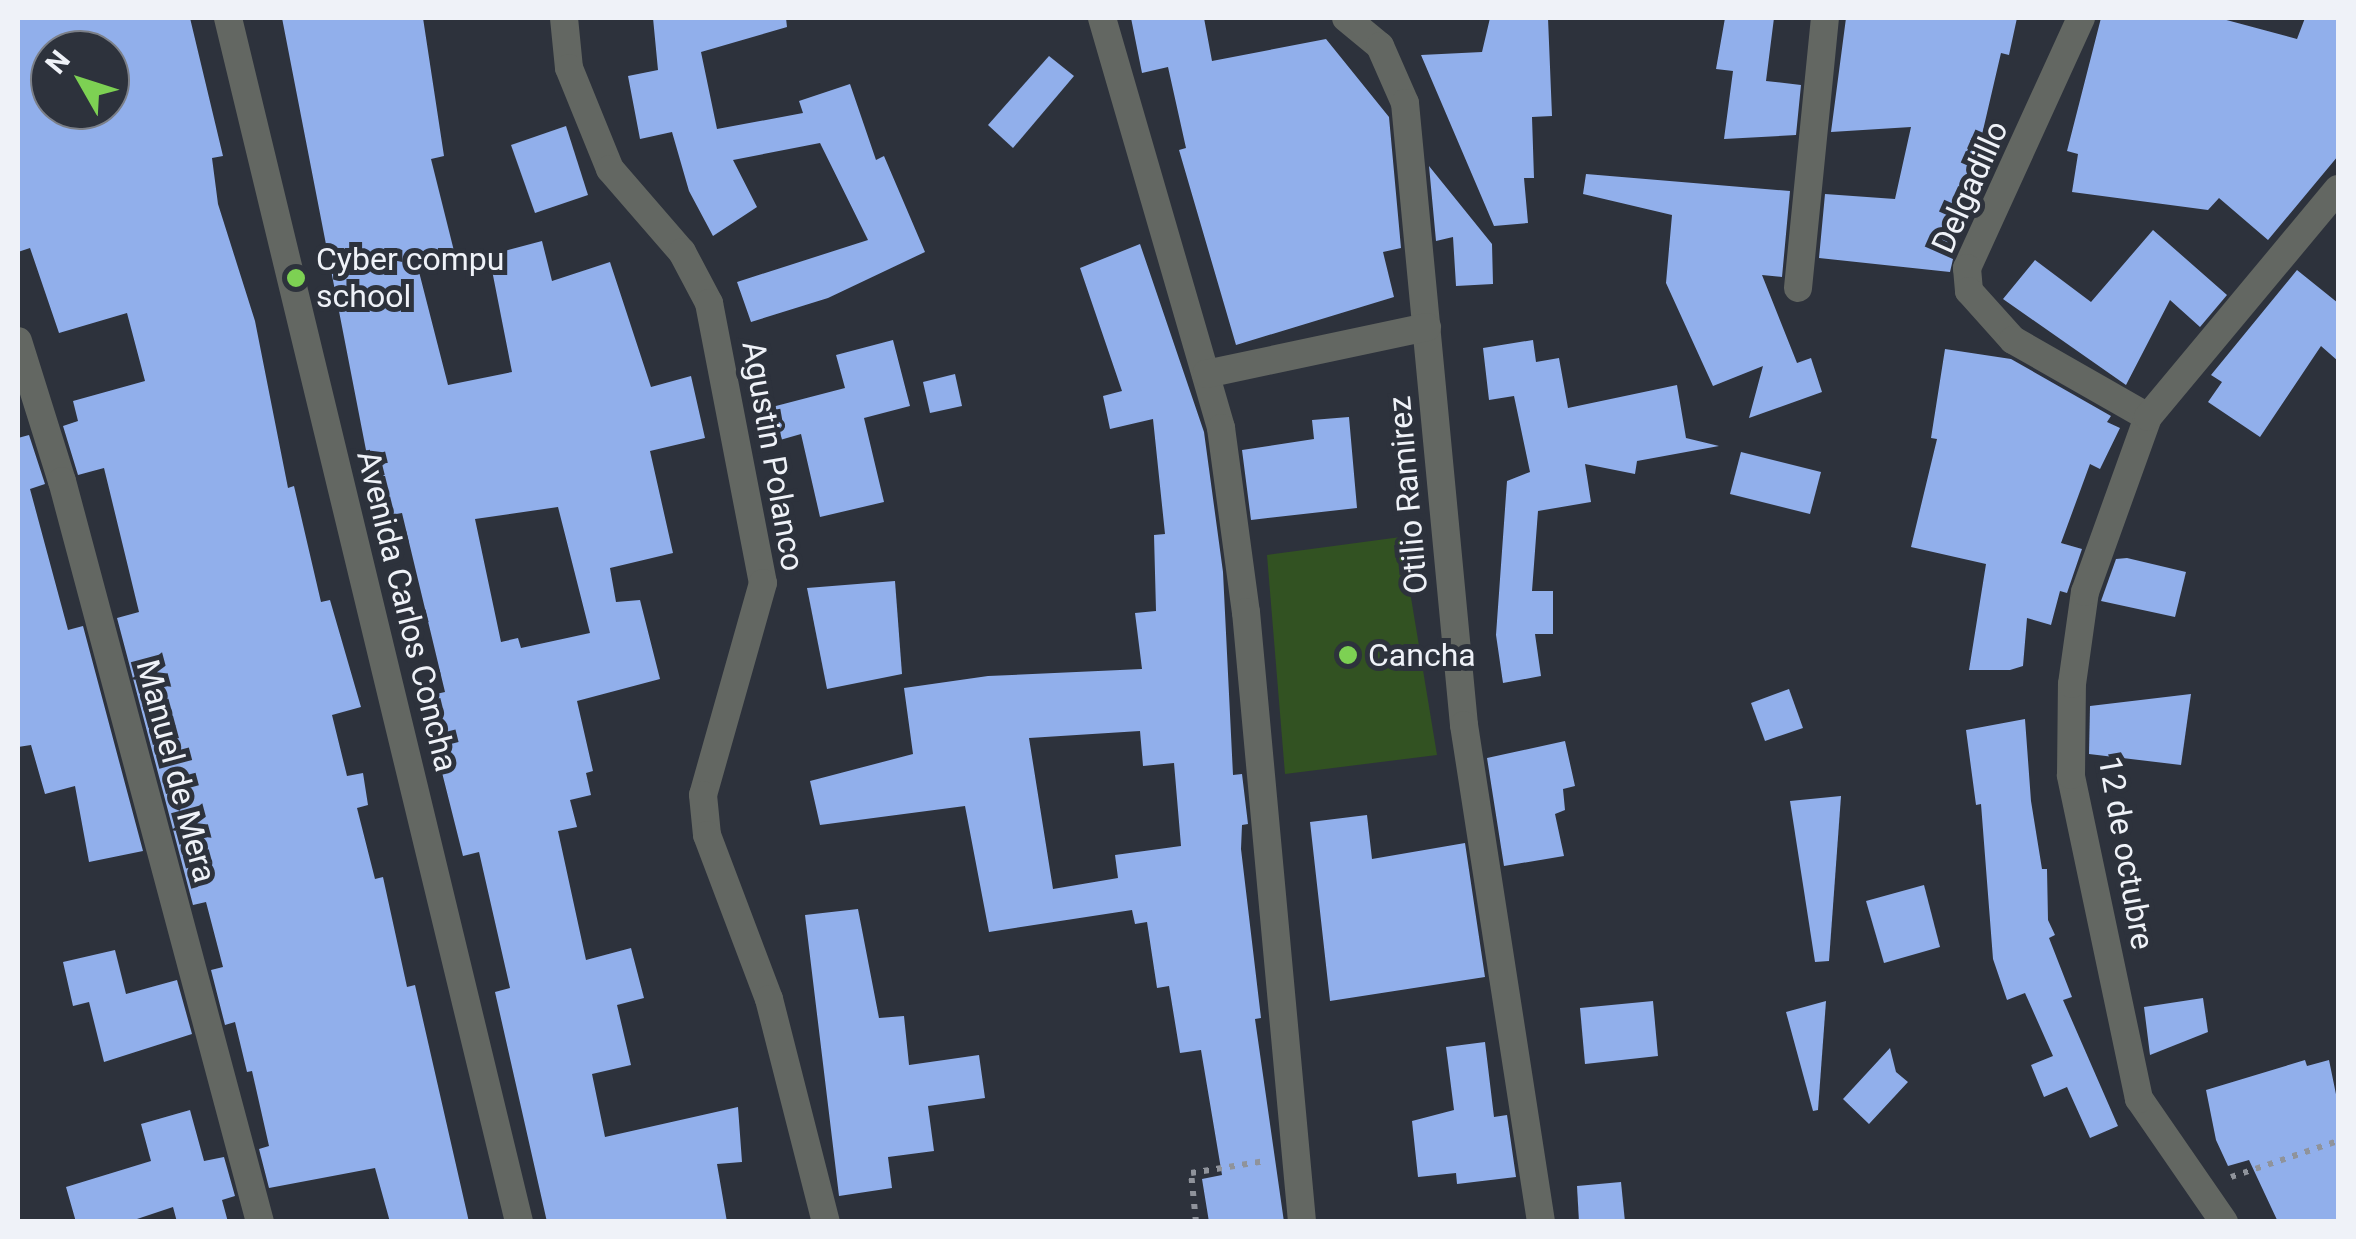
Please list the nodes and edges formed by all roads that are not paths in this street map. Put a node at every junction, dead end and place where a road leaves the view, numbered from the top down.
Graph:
1 (228, 18) edge
2 (564, 18) edge
3 (1102, 18) edge
4 (1346, 18) edge
5 (1825, 18) edge
6 (2081, 18) edge
7 (2338, 189) edge
8 (1798, 288) dead end
9 (1428, 326) junction
10 (18, 341) edge
11 (1206, 374) junction
12 (2148, 416) junction
13 (260, 1222) edge
14 (519, 1222) edge
15 (826, 1222) edge
16 (1302, 1222) edge
17 (1541, 1222) edge
18 (2224, 1222) edge

1 - 14 street, Avenida Carlos Concha
2 - 15 street, Agustin Polanco
3 - 11 street
4 - 9 street, Otilio Ramirez
5 - 8 street
6 - 12 street, Delgadillo
7 - 12 street, 12 de octubre
9 - 11 street
9 - 17 street, Otilio Ramirez
10 - 13 street, Manuel de Mera
11 - 16 street
12 - 18 street, 12 de octubre

